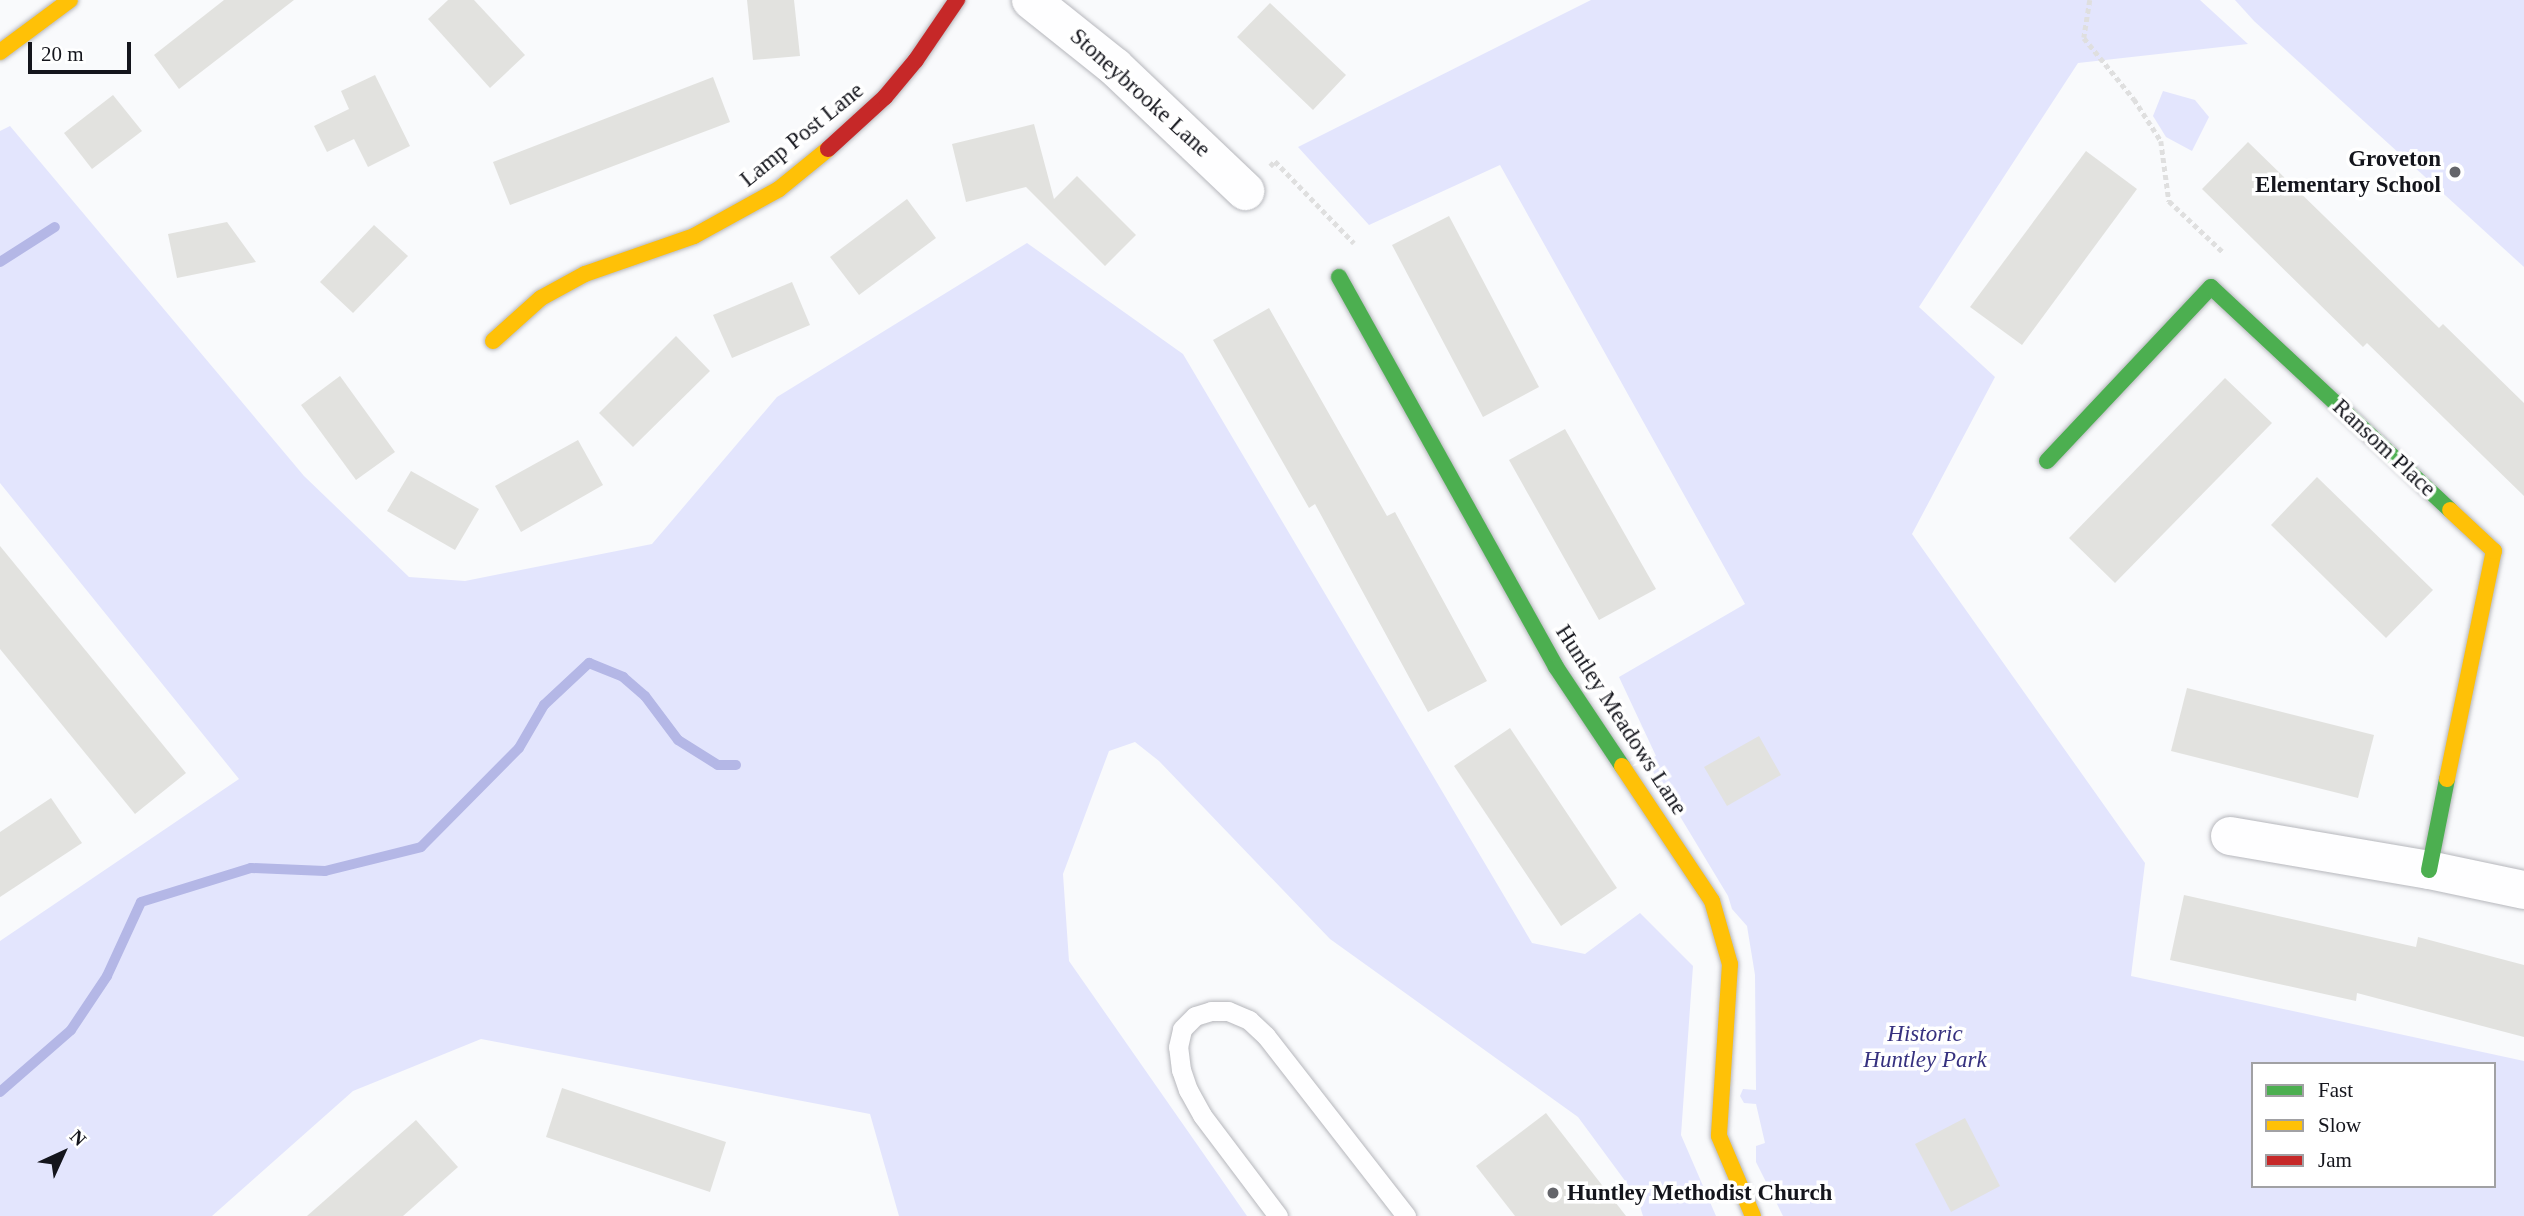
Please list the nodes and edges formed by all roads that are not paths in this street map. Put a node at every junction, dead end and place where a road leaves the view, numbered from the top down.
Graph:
1 (70, 0) edge
2 (957, 0) edge
3 (1031, 0) edge
4 (0, 52) edge
5 (1245, 191) road end
6 (1339, 277) road end
7 (493, 341) dead end
8 (2047, 461) dead end
9 (2230, 836) dead end
10 (2429, 870) junction
11 (2524, 890) edge
12 (1278, 1216) edge
13 (1406, 1216) edge
14 (1753, 1216) edge

1 - 4 street
2 - 7 street, Lamp Post Lane
3 - 5 street, Stoneybrooke Lane
6 - 14 street, Huntley Meadows Lane
8 - 10 street, Ransom Place
9 - 10 street
10 - 11 street
12 - 13 lane

